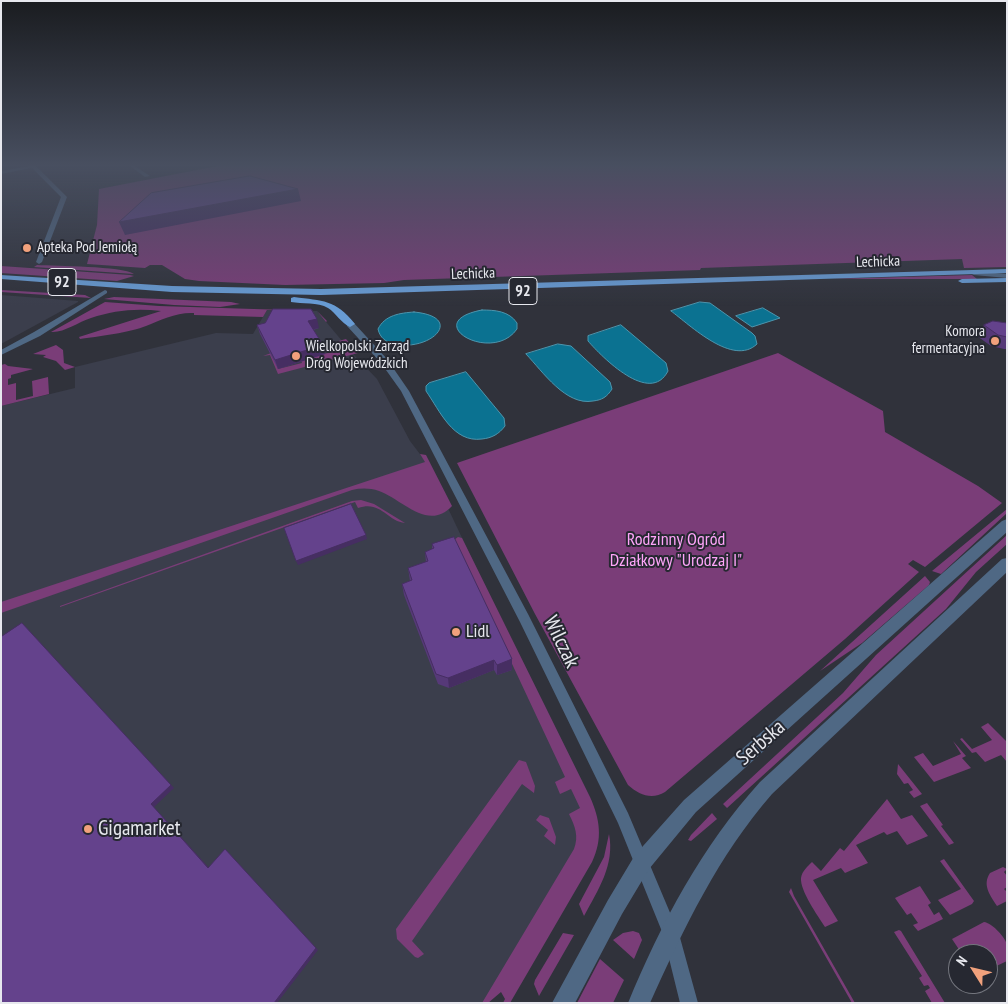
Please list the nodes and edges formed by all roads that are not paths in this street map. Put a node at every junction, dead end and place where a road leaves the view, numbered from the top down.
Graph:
1 (58, 213) edge
2 (39, 262) dead end
3 (1007, 271) edge
4 (973, 272) junction
5 (1007, 276) edge
6 (1, 278) edge
7 (994, 281) joint
8 (1007, 282) edge
9 (1, 285) edge
10 (105, 292) junction
11 (256, 298) junction
12 (350, 324) joint
13 (1, 353) edge
14 (1007, 524) edge
15 (1007, 564) edge
16 (642, 862) junction
17 (671, 934) junction
18 (563, 1003) edge
19 (639, 1003) edge
20 (689, 1003) edge

1 - 2 street
3 - 4 main road, Lechicka / 92
4 - 5 street
4 - 6 main road, Lechicka / 92
7 - 8 street
7 - 11 main road, Lechicka / 92
9 - 10 main road, Lechicka / 92
10 - 11 main road, Lechicka / 92
10 - 13 street
11 - 12 main road
12 - 16 street, Wilczak
14 - 16 street, Serbska
15 - 17 street, Serbska
16 - 17 street, Wilczak
16 - 18 street, Serbska
17 - 19 street, Serbska
17 - 20 street, Wilczak

